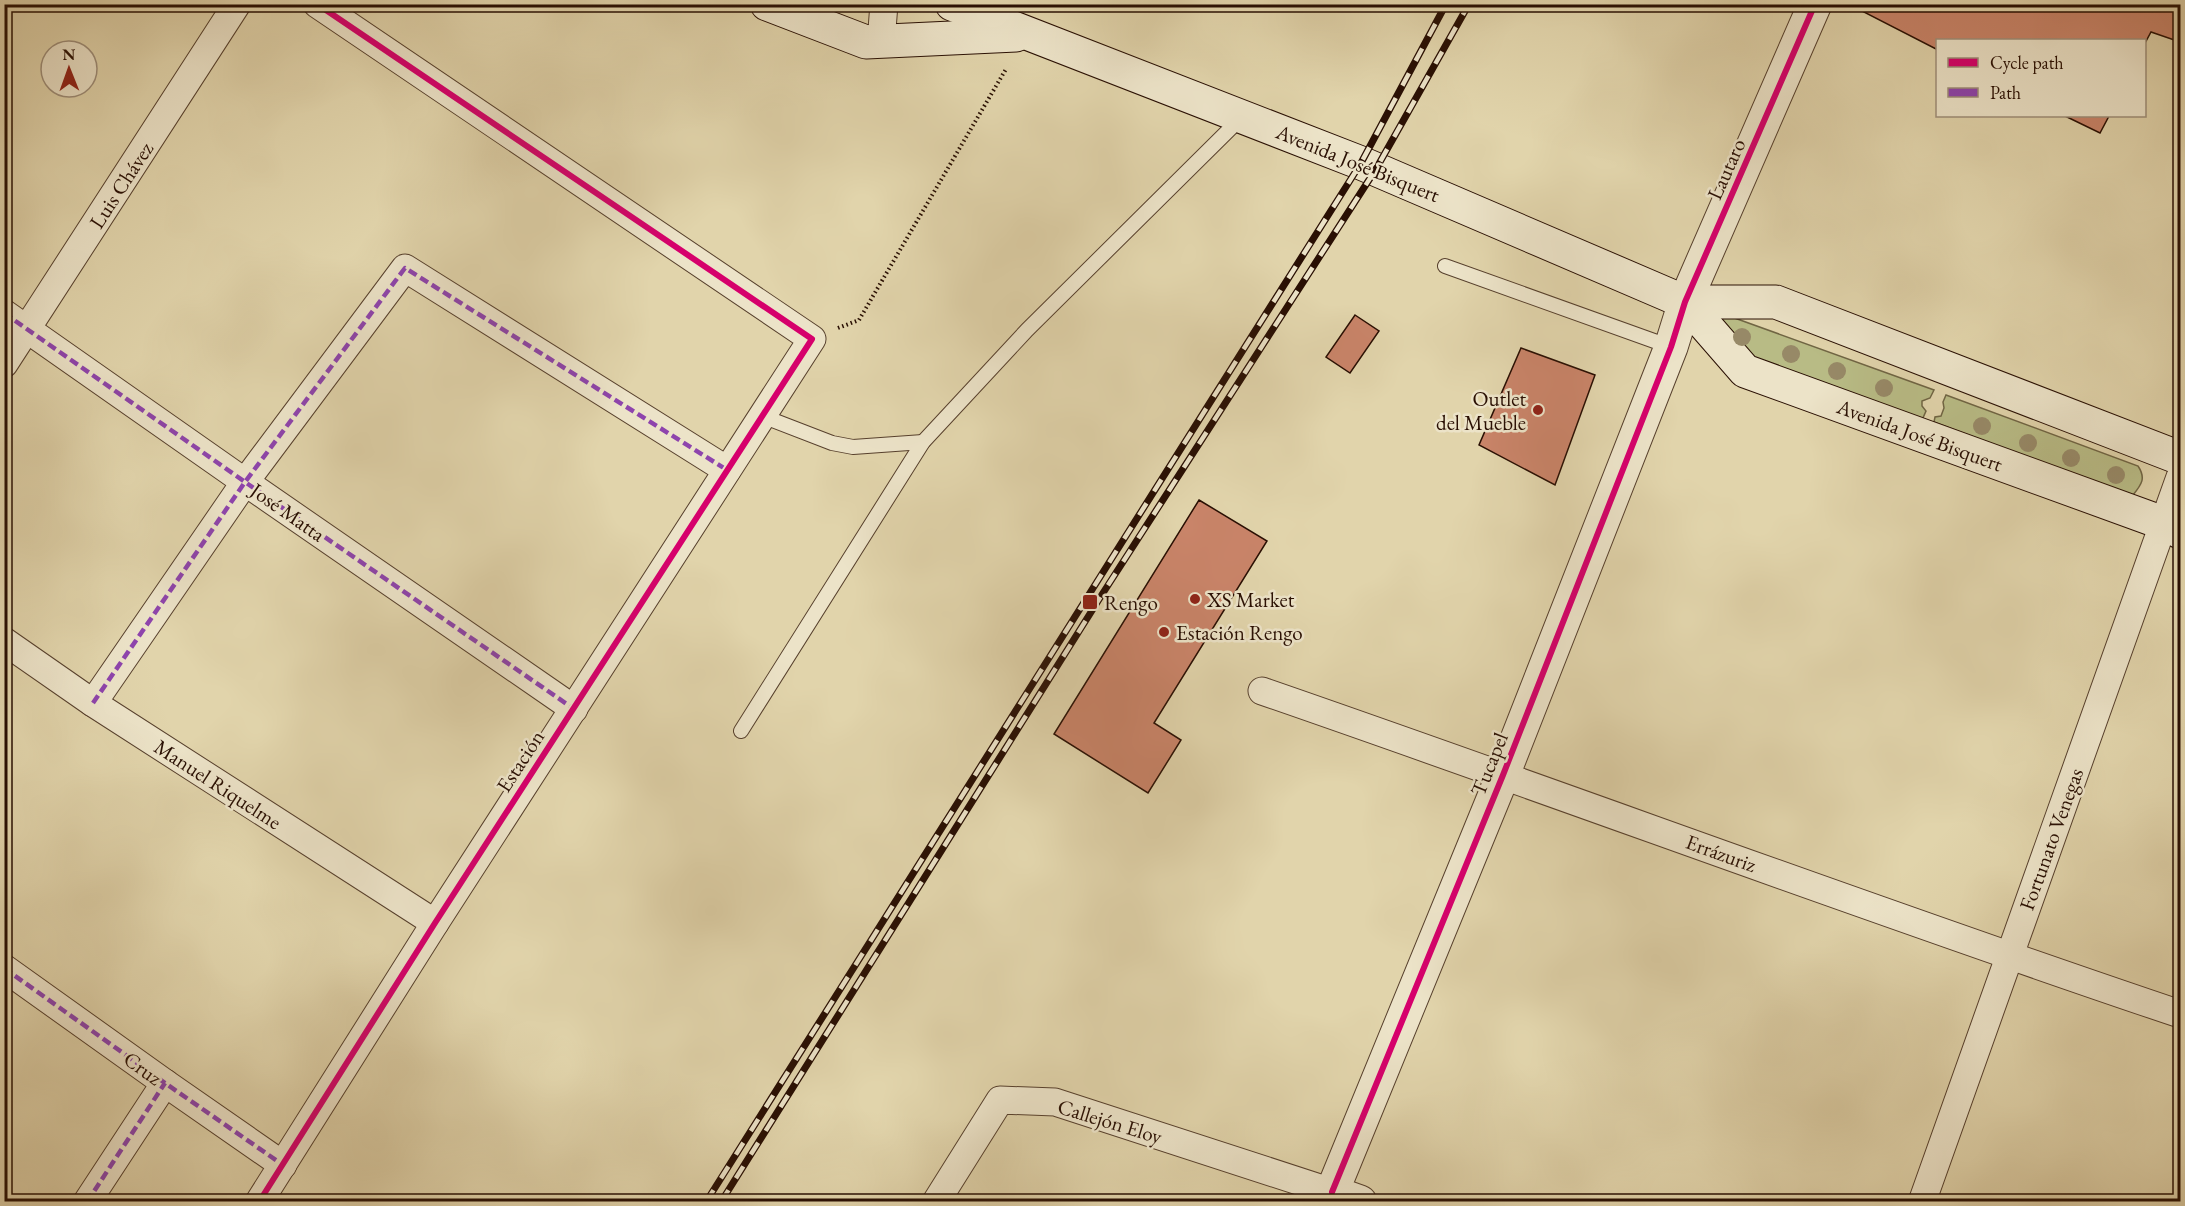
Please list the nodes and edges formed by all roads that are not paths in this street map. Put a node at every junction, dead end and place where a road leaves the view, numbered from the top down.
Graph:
1 (237, 4) edge
2 (317, 4) edge
3 (767, 4) edge
4 (885, 4) edge
5 (952, 4) edge
6 (1815, 4) edge
7 (1027, 35) junction
8 (881, 42) junction
9 (1242, 117) junction
10 (1445, 266) dead end
11 (1685, 302) junction
12 (4, 313) edge
13 (28, 329) junction
14 (1671, 347) junction
15 (4, 364) edge
16 (762, 416) junction
17 (923, 442) junction
18 (2181, 458) edge
19 (727, 471) junction
20 (2181, 477) edge
21 (245, 482) junction
22 (2172, 527) edge
23 (4, 641) edge
24 (1262, 691) dead end
25 (93, 703) junction
26 (574, 709) junction
27 (741, 731) dead end
28 (1503, 774) junction
29 (435, 923) junction
30 (2009, 957) junction
31 (4, 968) edge
32 (2181, 1014) edge
33 (165, 1083) junction
34 (283, 1165) junction
35 (1346, 1197) edge
36 (87, 1202) edge
37 (259, 1202) edge
38 (936, 1202) edge
39 (1922, 1202) edge

1 - 13 street, Luis Chávez
2 - 16 street, Estación
3 - 8 main road, Avenida José Bisquert
4 - 8 street
5 - 7 main road, Avenida José Bisquert
6 - 11 main road, Lautaro
7 - 8 main road, Avenida José Bisquert
7 - 9 main road, Avenida José Bisquert
9 - 11 main road, Avenida José Bisquert
9 - 17 lane
10 - 14 lane
11 - 14 main road, Lautaro
11 - 18 main road, Avenida José Bisquert
11 - 22 main road, Avenida José Bisquert
12 - 13 street, José Matta
13 - 15 street, Luis Chávez
13 - 21 street, José Matta
14 - 28 main road, Tucapel
16 - 17 lane
16 - 19 street, Estación
17 - 27 lane
19 - 21 street
19 - 26 street, Estación
20 - 22 street, Fortunato Venegas
21 - 25 street
21 - 26 street, José Matta
22 - 30 street, Fortunato Venegas
23 - 25 street, Manuel Riquelme
24 - 28 street, Errázuriz
25 - 29 street, Manuel Riquelme
26 - 29 street, Estación
28 - 30 street, Errázuriz
28 - 35 main road, Tucapel
29 - 34 street, Estación
30 - 32 street, Errázuriz
30 - 39 street, Fortunato Venegas
31 - 33 street, Cruz
33 - 34 street, Cruz
33 - 36 street
34 - 37 street, Estación
35 - 38 street, Callejón Eloy

